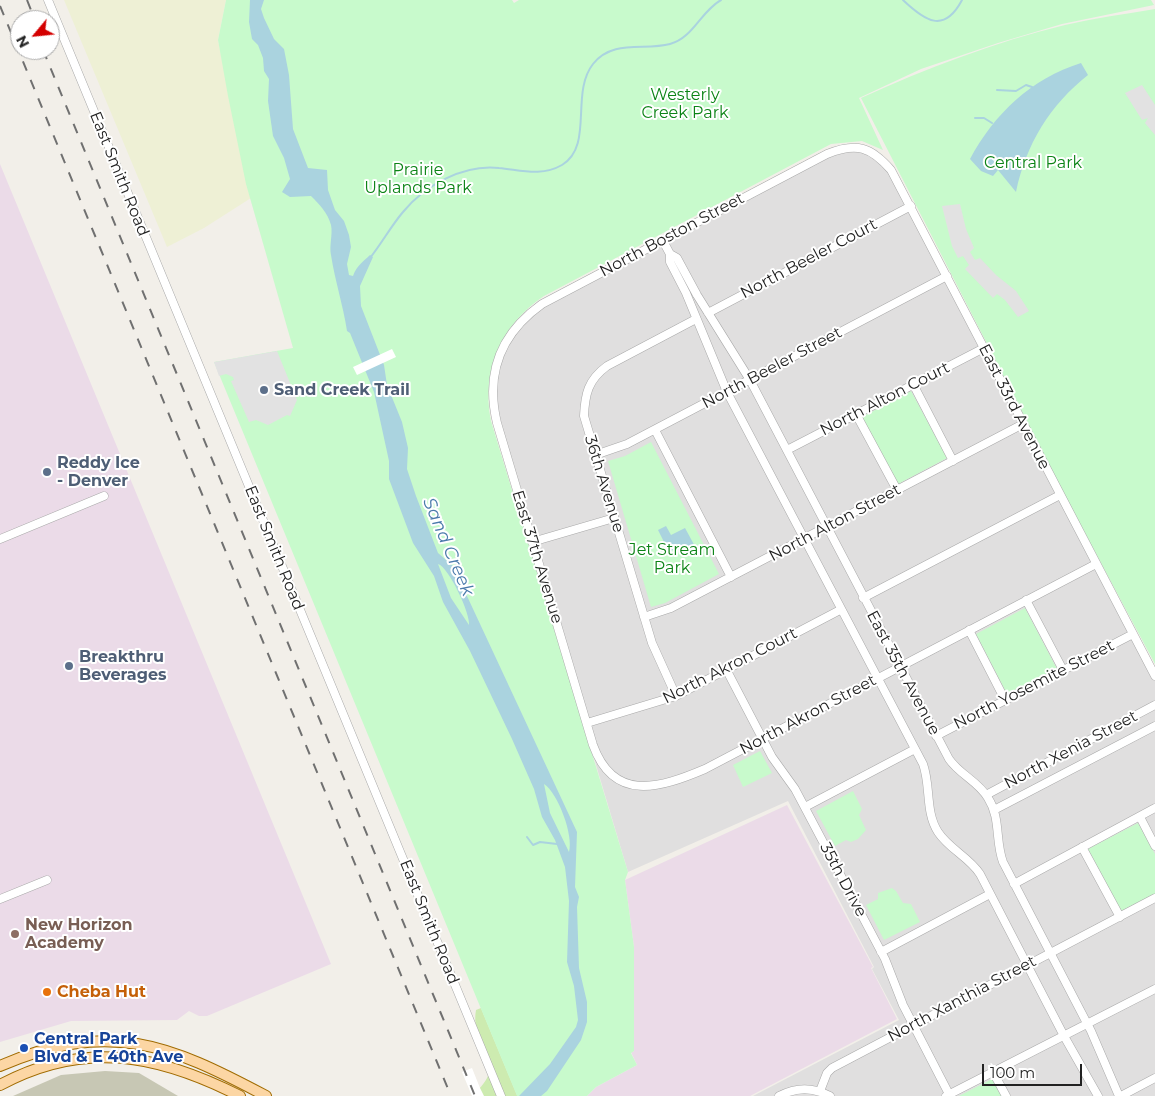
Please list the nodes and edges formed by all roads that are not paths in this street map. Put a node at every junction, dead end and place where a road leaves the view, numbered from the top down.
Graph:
1 (48, 0) edge
2 (862, 149) joint
3 (911, 206) junction
4 (663, 241) junction
5 (670, 254) junction
6 (947, 276) junction
7 (708, 313) junction
8 (696, 319) junction
9 (984, 348) junction
10 (501, 352) joint
11 (750, 380) junction
12 (913, 384) junction
13 (727, 392) junction
14 (856, 414) junction
15 (1023, 424) junction
16 (654, 430) junction
17 (787, 450) junction
18 (595, 455) junction
19 (953, 461) junction
20 (896, 490) junction
21 (1060, 495) junction
22 (104, 496) dead end
23 (614, 518) junction
24 (827, 527) junction
25 (0, 539) edge
26 (804, 539) junction
27 (532, 542) junction
28 (1096, 564) junction
29 (731, 577) junction
30 (863, 598) junction
31 (1026, 600) junction
32 (840, 610) junction
33 (644, 616) junction
34 (969, 630) junction
35 (1133, 634) junction
36 (900, 667) junction
37 (726, 669) junction
38 (1063, 670) junction
39 (1155, 676) edge
40 (876, 679) junction
41 (676, 696) junction
42 (1005, 700) junction
43 (1155, 705) edge
44 (587, 723) junction
45 (1155, 726) edge
46 (936, 736) junction
47 (763, 739) junction
48 (915, 749) junction
49 (599, 761) joint
50 (986, 795) junction
51 (805, 807) junction
52 (1155, 808) edge
53 (994, 810) junction
54 (1140, 817) junction
55 (1155, 846) edge
56 (1082, 847) junction
57 (47, 880) dead end
58 (1014, 884) junction
59 (990, 894) junction
60 (1155, 898) edge
61 (0, 899) edge
62 (1120, 917) junction
63 (881, 952) junction
64 (1050, 953) junction
65 (1027, 966) junction
66 (1155, 989) edge
67 (1087, 1023) junction
68 (913, 1025) junction
69 (1064, 1036) junction
70 (0, 1066) edge
71 (994, 1072) junction
72 (1155, 1078) edge
73 (0, 1085) edge
74 (820, 1091) junction
75 (240, 1096) edge
76 (266, 1096) edge
77 (501, 1096) edge
78 (779, 1096) edge
79 (830, 1096) edge
80 (948, 1096) edge
81 (1006, 1096) edge
82 (1098, 1096) edge
83 (1120, 1096) edge

1 - 77 street, East Smith Road
2 - 3 street, East 33rd Avenue
2 - 4 street, North Boston Street
3 - 6 street, East 33rd Avenue
3 - 7 street, North Beeler Court
4 - 5 street, East 35th Avenue
4 - 10 street, North Boston Street
5 - 7 street, East 35th Avenue
5 - 8 street, East 35th Avenue
6 - 9 street, East 33rd Avenue
6 - 11 street, North Beeler Street
7 - 11 street, East 35th Avenue
8 - 13 street, East 35th Avenue
8 - 18 street, 36th Avenue
9 - 12 street, North Alton Court
9 - 15 street, East 33rd Avenue
10 - 27 street, East 37th Avenue
11 - 13 street, North Beeler Street
11 - 17 street, East 35th Avenue
12 - 14 street, North Alton Court
12 - 19 street
13 - 16 street, North Beeler Street
13 - 26 street, East 35th Avenue
14 - 17 street, North Alton Court
14 - 20 street
15 - 19 street, North Alton Street
15 - 21 street, East 33rd Avenue
16 - 18 street, North Beeler Street
16 - 29 street
17 - 24 street, East 35th Avenue
18 - 23 street, 36th Avenue
19 - 20 street, North Alton Street
20 - 24 street, North Alton Street
21 - 28 street, East 33rd Avenue
21 - 30 street
22 - 25 street
23 - 27 street
23 - 33 street, 36th Avenue
24 - 26 street, North Alton Street
24 - 30 street, East 35th Avenue
26 - 29 street, North Alton Street
26 - 32 street, East 35th Avenue
27 - 44 street, East 37th Avenue
28 - 31 street, North Akron Street
28 - 35 street, East 33rd Avenue
29 - 33 street, North Alton Street
30 - 36 street, East 35th Avenue
31 - 34 street, North Akron Street
31 - 38 street
32 - 37 street, North Akron Court
32 - 40 street, East 35th Avenue
33 - 41 street, 36th Avenue
34 - 36 street, North Akron Street
34 - 42 street
35 - 38 street, North Yosemite Street
35 - 39 street, East 33rd Avenue
36 - 40 street, North Akron Street
36 - 46 street, East 35th Avenue
37 - 41 street, North Akron Court
37 - 47 street, 35th Drive
38 - 42 street, North Yosemite Street
40 - 47 street, North Akron Street
40 - 48 street, East 35th Avenue
41 - 44 street, North Akron Court
42 - 46 street, North Yosemite Street
43 - 50 street, North Xenia Street
44 - 49 street, East 37th Avenue
45 - 53 street, North Xenia Street
46 - 50 street, East 35th Avenue
47 - 49 street, North Akron Street
47 - 51 street, 35th Drive
48 - 51 street
48 - 59 street, East 35th Avenue
50 - 53 street, East 35th Avenue
51 - 63 street, 35th Drive
52 - 54 street
53 - 58 street, East 35th Avenue
54 - 55 street
54 - 56 street
56 - 58 street
56 - 62 street
57 - 61 street
58 - 64 street, East 35th Avenue
59 - 63 street
59 - 65 street, East 35th Avenue
60 - 62 street, North Xanthia Street
62 - 64 street, North Xanthia Street
63 - 68 street, 35th Drive
64 - 65 street, North Xanthia Street
64 - 67 street, East 35th Avenue
65 - 68 street, North Xanthia Street
65 - 69 street, East 35th Avenue
66 - 67 street
67 - 69 street
67 - 83 street, East 35th Avenue
68 - 74 street, North Xanthia Street
68 - 80 street, 35th Drive
69 - 71 street
69 - 82 street, East 35th Avenue
70 - 76 main road
71 - 80 street
71 - 81 street
72 - 83 street
73 - 75 main road
74 - 78 street
74 - 79 street

